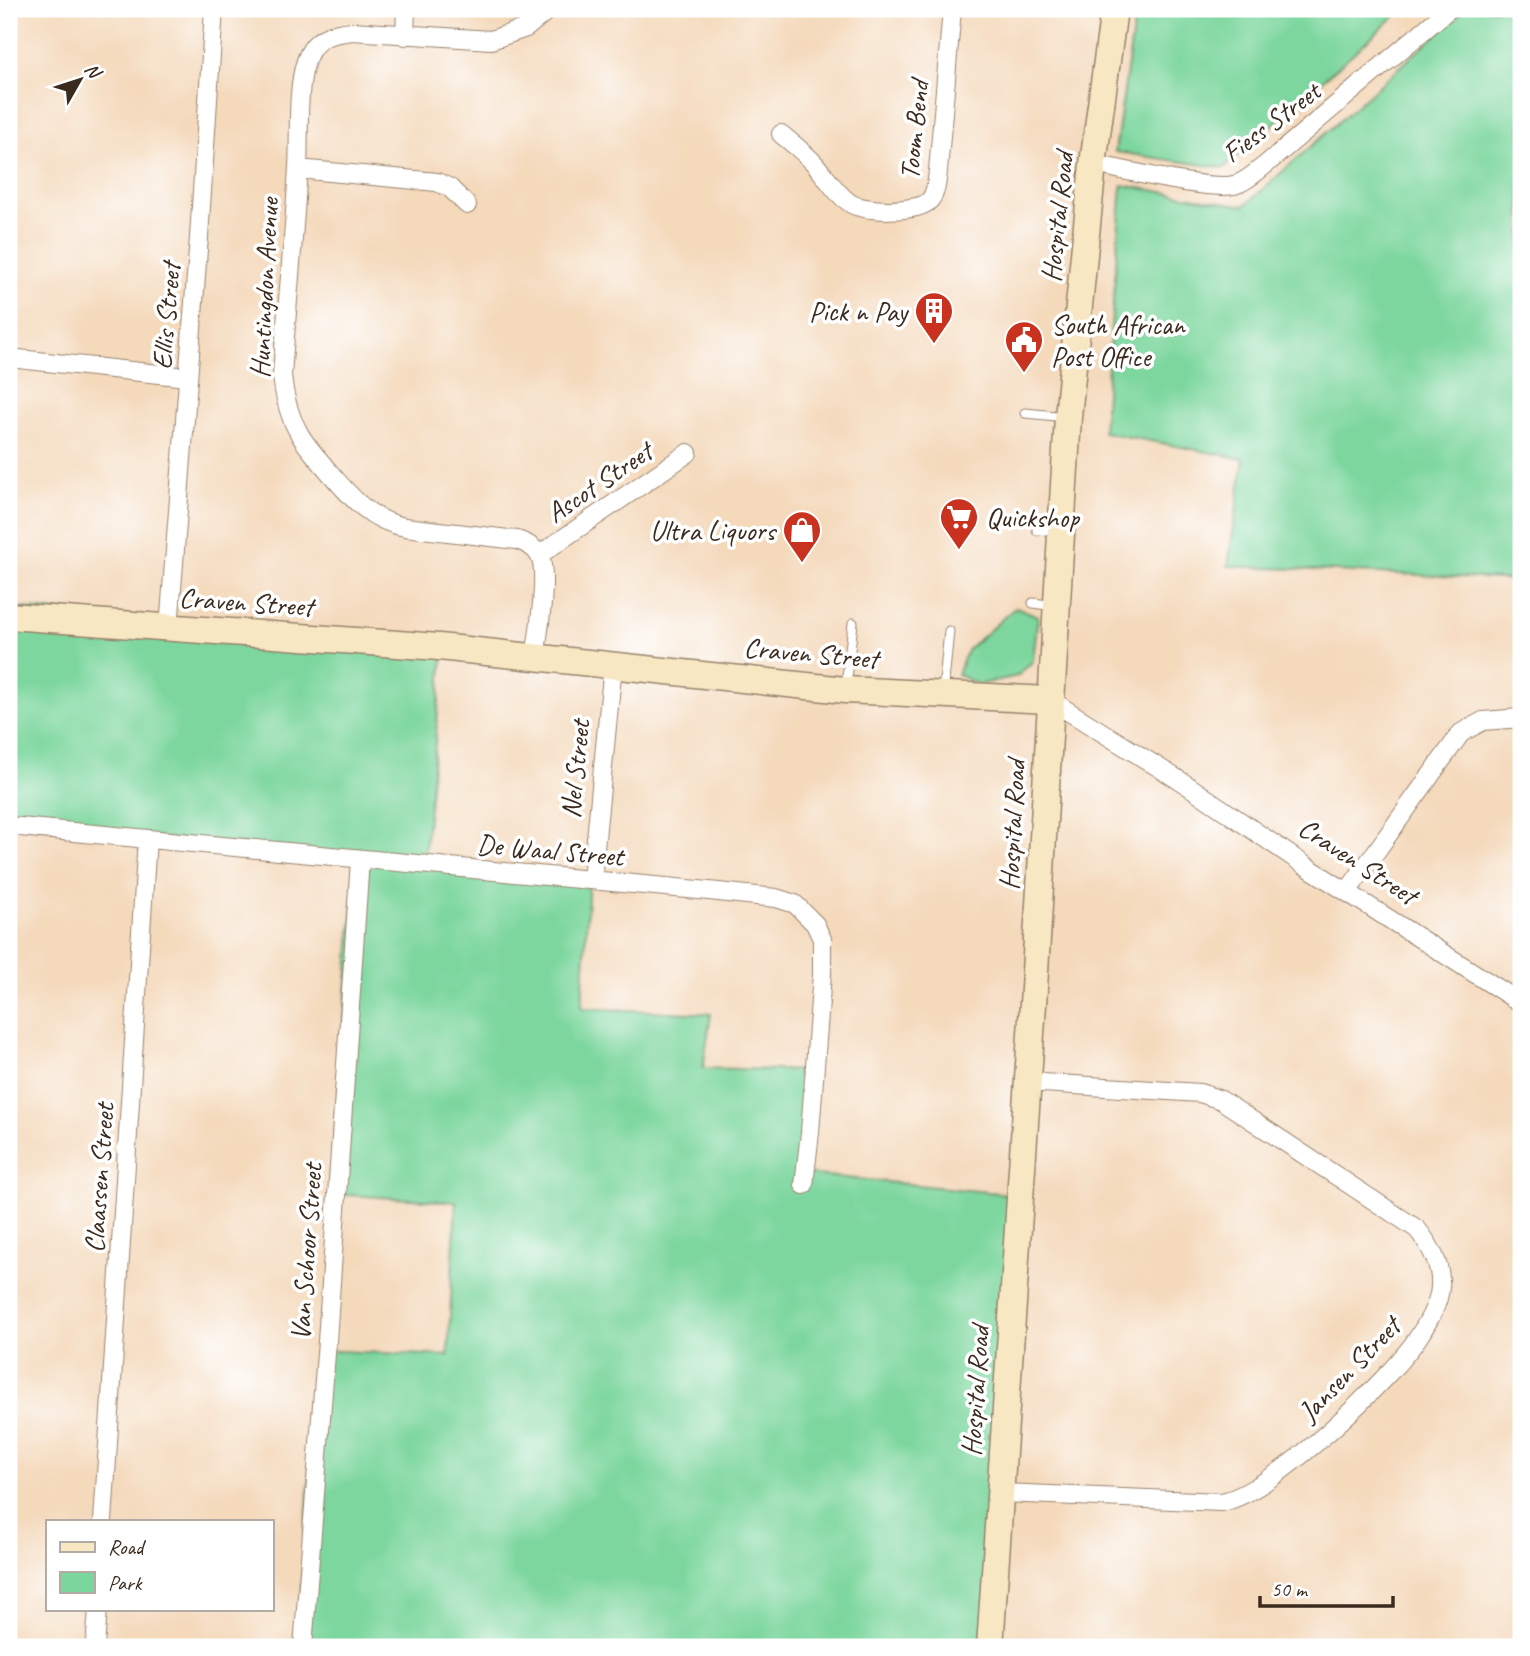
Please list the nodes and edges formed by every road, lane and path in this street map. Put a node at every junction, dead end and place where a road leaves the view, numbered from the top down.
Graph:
1 (214, 9) edge
2 (406, 9) edge
3 (550, 9) edge
4 (952, 9) edge
5 (1114, 9) edge
6 (1450, 9) edge
7 (405, 36) junction
8 (781, 134) dead end
9 (1093, 164) junction
10 (298, 169) junction
11 (467, 205) dead end
12 (9, 358) edge
13 (187, 377) junction
14 (1025, 413) dead end
15 (1068, 417) junction
16 (688, 453) dead end
17 (539, 555) junction
18 (9, 616) edge
19 (853, 623) dead end
20 (169, 628) junction
21 (949, 631) dead end
22 (535, 658) junction
23 (613, 665) junction
24 (845, 690) junction
25 (943, 696) junction
26 (1050, 700) junction
27 (1521, 718) edge
28 (9, 826) edge
29 (147, 839) junction
30 (360, 860) junction
31 (592, 879) junction
32 (1347, 892) junction
33 (1521, 1003) edge
34 (1027, 1082) junction
35 (804, 1185) dead end
36 (999, 1493) junction
37 (103, 1520) edge
38 (98, 1610) edge
39 (95, 1647) edge
40 (303, 1647) edge
41 (990, 1647) edge

1 - 13 street, Ellis Street
2 - 7 street
3 - 7 street, Huntingdon Avenue
4 - 8 street, Toom Bend
5 - 9 main road, Hospital Road
6 - 9 street, Fiess Street
7 - 10 street, Huntingdon Avenue
9 - 15 main road, Hospital Road
10 - 11 street
10 - 17 street, Huntingdon Avenue
12 - 13 street
13 - 20 street, Ellis Street
14 - 15 lane
15 - 26 main road, Hospital Road
16 - 17 street, Ascot Street
17 - 22 street
18 - 20 main road, Craven Street
19 - 24 lane
20 - 22 main road, Craven Street
21 - 25 lane
22 - 23 main road, Craven Street
23 - 24 main road, Craven Street
23 - 31 street, Nel Street
24 - 25 main road, Craven Street
25 - 26 main road, Craven Street
26 - 32 street, Craven Street
26 - 34 main road, Hospital Road
27 - 32 street
28 - 29 street, De Waal Street
29 - 30 street, De Waal Street
29 - 37 street, Claassen Street
30 - 31 street, De Waal Street
30 - 40 street, Van Schoor Street
31 - 35 street, De Waal Street
32 - 33 street, Craven Street
34 - 36 main road, Hospital Road
34 - 36 street, Jansen Street
36 - 41 main road, Hospital Road
38 - 39 street

